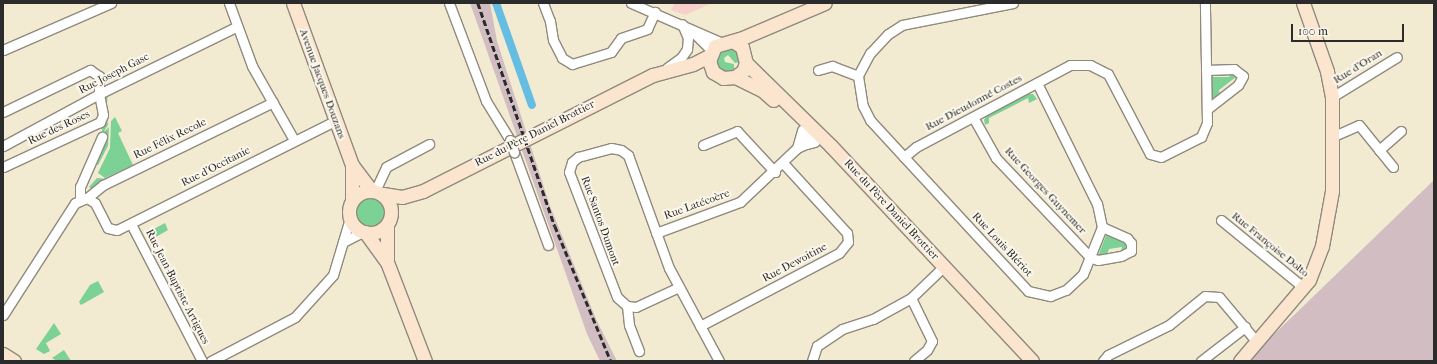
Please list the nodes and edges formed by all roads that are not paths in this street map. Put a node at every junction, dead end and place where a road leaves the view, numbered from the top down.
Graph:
1 (111, 3) edge
2 (229, 3) edge
3 (293, 3) edge
4 (449, 3) edge
5 (543, 3) edge
6 (631, 3) edge
7 (825, 3) edge
8 (964, 3) edge
9 (1013, 3) edge
10 (1205, 3) edge
11 (1303, 3) edge
12 (655, 12) junction
13 (969, 12) junction
14 (682, 24) junction
15 (778, 24) junction
16 (236, 27) junction
17 (733, 41) junction
18 (713, 49) junction
19 (3, 50) edge
20 (1397, 57) dead end
21 (746, 59) junction
22 (818, 70) dead end
23 (1206, 70) junction
24 (662, 71) junction
25 (713, 72) junction
26 (858, 76) junction
27 (735, 77) junction
28 (648, 78) junction
29 (1037, 83) junction
30 (99, 94) junction
31 (1332, 97) junction
32 (273, 102) junction
33 (1207, 108) junction
34 (3, 112) edge
35 (973, 117) junction
36 (335, 121) junction
37 (1401, 131) dead end
38 (1334, 136) junction
39 (102, 137) dead end
40 (806, 137) junction
41 (294, 140) junction
42 (429, 144) dead end
43 (703, 145) dead end
44 (3, 146) edge
45 (1379, 150) junction
46 (904, 156) junction
47 (783, 163) junction
48 (352, 165) junction
49 (1393, 167) dead end
50 (3, 168) edge
51 (775, 172) junction
52 (423, 191) junction
53 (377, 192) junction
54 (84, 199) junction
55 (352, 200) junction
56 (350, 218) junction
57 (1221, 220) dead end
58 (389, 223) junction
59 (131, 224) junction
60 (1102, 227) junction
61 (364, 232) junction
62 (656, 232) junction
63 (343, 242) junction
64 (548, 244) dead end
65 (1091, 258) junction
66 (387, 262) junction
67 (939, 271) junction
68 (679, 287) junction
69 (1304, 288) junction
70 (911, 298) junction
71 (627, 306) junction
72 (3, 315) edge
73 (700, 326) junction
74 (1245, 328) junction
75 (1256, 342) junction
76 (640, 351) dead end
77 (3, 354) edge
78 (716, 360) edge
79 (14, 361) edge
80 (202, 361) edge
81 (211, 361) edge
82 (425, 361) edge
83 (812, 361) edge
84 (914, 361) edge
85 (1023, 361) edge
86 (1032, 361) edge
87 (1103, 361) edge
88 (1201, 361) edge
89 (1240, 361) edge

1 - 19 street
2 - 16 street
3 - 36 main road, Avenue Jacques Douzans
4 - 64 street, bridge
5 - 12 street
6 - 12 street
7 - 15 main road
8 - 13 street
9 - 13 street
10 - 23 street, Rue Dieudonné Costes
11 - 31 main road
12 - 14 street
13 - 26 street
14 - 18 street
14 - 24 street
15 - 17 main road
15 - 21 main road
16 - 30 street, Rue Joseph Gasc
16 - 32 street
17 - 18 main road
17 - 21 main road
18 - 24 main road, Rue du Père Daniel Brottier
18 - 25 main road
20 - 31 street, Rue d'Oran
21 - 27 main road
21 - 40 main road, Rue du Père Daniel Brottier
22 - 26 street
23 - 33 street, Rue Dieudonné Costes
23 - 33 street
24 - 28 main road, Rue du Père Daniel Brottier
25 - 27 main road
25 - 28 main road, Rue du Père Daniel Brottier
26 - 46 street
27 - 40 main road, Rue du Père Daniel Brottier
28 - 52 main road, Rue du Père Daniel Brottier
29 - 33 street, Rue Dieudonné Costes
29 - 35 street, Rue Dieudonné Costes
29 - 60 street
30 - 34 street, Rue des Roses
30 - 44 street, Rue Joseph Gasc
30 - 50 street, Rue des Roses
31 - 38 main road
32 - 41 street
32 - 54 street, Rue Félix Recole
35 - 46 street, Rue Dieudonné Costes
35 - 65 street, Rue Georges Guynemer
36 - 41 street, Rue d'Occitanie
36 - 48 main road, Avenue Jacques Douzans
37 - 45 street
38 - 45 street
38 - 69 main road
39 - 54 street
40 - 47 street, Rue Latécoère
40 - 67 main road, Rue du Père Daniel Brottier
40 - 86 main road, Rue du Père Daniel Brottier
41 - 59 street, Rue d'Occitanie
42 - 53 street
43 - 51 street
45 - 49 street
46 - 65 street, Rue Louis Blériot
47 - 51 street, Rue Latécoère
47 - 73 street, Rue Dewoitine
48 - 53 main road, Avenue Jacques Douzans
48 - 55 main road, Avenue Jacques Douzans
51 - 62 street, Rue Latécoère
52 - 53 main road, Rue du Père Daniel Brottier
52 - 58 main road, Rue du Père Daniel Brottier
53 - 55 main road
53 - 58 main road
54 - 59 street, Rue d'Occitanie
54 - 72 street, Rue Félix Recole
55 - 56 main road
56 - 61 main road
56 - 63 street
57 - 69 street, Rue Françoise Dolto
58 - 61 main road
58 - 66 main road
59 - 80 street, Rue Jean-Baptiste Artigues
60 - 65 street, Rue Louis Blériot
60 - 65 street
61 - 63 street
61 - 66 main road
62 - 68 street, Rue Latécoère
62 - 71 street, Rue Santos Dumont
63 - 81 street
66 - 82 main road
67 - 70 street
67 - 85 main road, Rue du Père Daniel Brottier
68 - 71 street
68 - 73 street, Rue Latécoère
69 - 75 main road
70 - 83 street
70 - 84 street
71 - 76 street
73 - 78 street, Rue Latécoère
74 - 75 street
74 - 87 street
74 - 88 street
75 - 89 main road
77 - 79 main road

